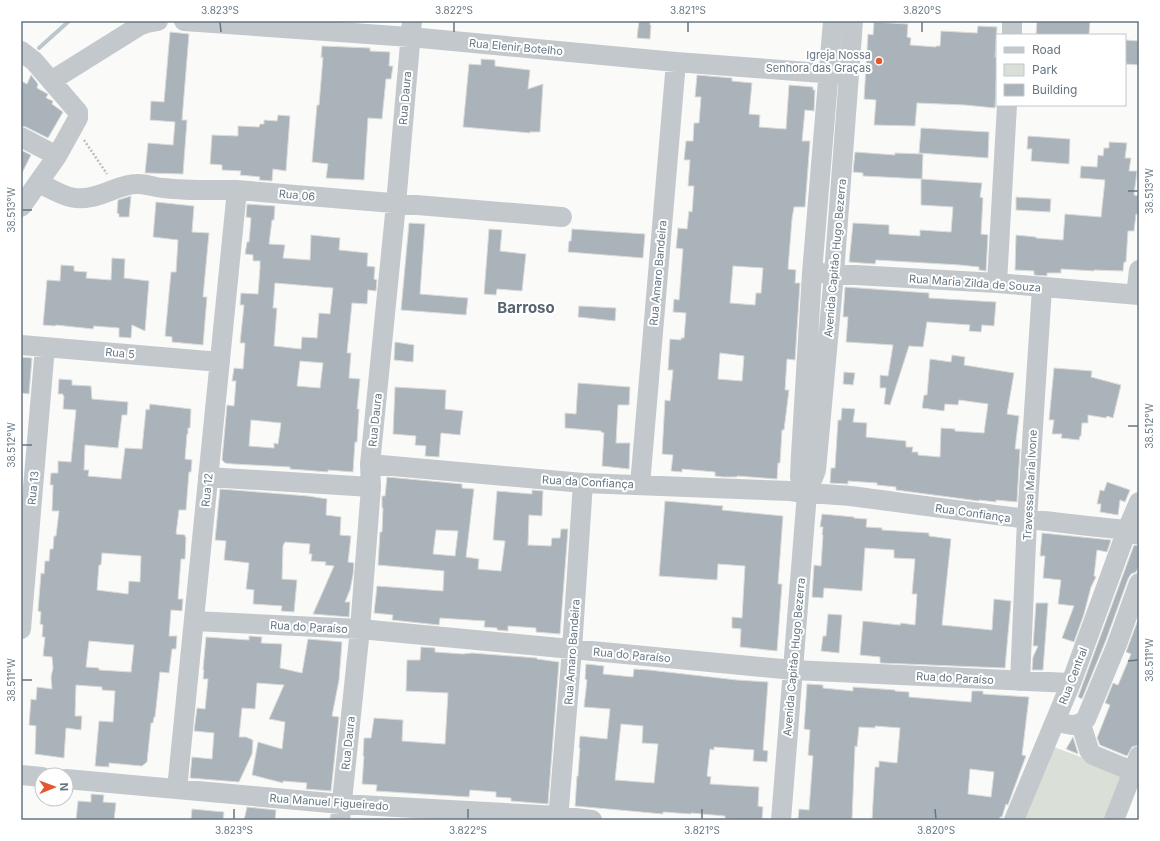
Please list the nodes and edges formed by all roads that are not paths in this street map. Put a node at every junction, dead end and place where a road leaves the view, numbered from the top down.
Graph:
1 (158, 21) edge
2 (184, 21) edge
3 (833, 21) edge
4 (853, 21) edge
5 (1012, 21) edge
6 (411, 29) edge
7 (1012, 34) edge
8 (21, 50) edge
9 (676, 62) junction
10 (829, 74) junction
11 (849, 75) junction
12 (51, 81) junction
13 (1007, 106) edge
14 (21, 137) edge
15 (57, 156) junction
16 (39, 183) junction
17 (237, 190) junction
18 (396, 204) junction
19 (21, 207) edge
20 (562, 217) dead end
21 (1139, 270) edge
22 (812, 273) junction
23 (834, 274) junction
24 (997, 283) junction
25 (1042, 288) junction
26 (1138, 295) edge
27 (21, 345) edge
28 (45, 347) junction
29 (220, 362) junction
30 (370, 464) junction
31 (208, 477) junction
32 (583, 483) junction
33 (640, 484) junction
34 (371, 487) junction
35 (807, 493) junction
36 (1139, 502) edge
37 (1027, 520) junction
38 (1133, 533) edge
39 (1139, 583) edge
40 (194, 621) junction
41 (21, 629) edge
42 (360, 629) junction
43 (572, 649) junction
44 (794, 670) junction
45 (1020, 682) junction
46 (1071, 683) junction
47 (1055, 721) junction
48 (1081, 724) junction
49 (1136, 764) edge
50 (21, 775) edge
51 (34, 776) edge
52 (74, 780) edge
53 (177, 789) junction
54 (341, 812) edge
55 (558, 818) edge
56 (592, 820) edge
57 (781, 820) edge
58 (1014, 820) edge
59 (1114, 820) edge

1 - 12 street
2 - 6 street, Rua Elenir Botelho
3 - 10 street, Avenida Capitão Hugo Bezerra
4 - 11 street, Avenida Capitão Hugo Bezerra
5 - 7 street
6 - 9 street, Rua Elenir Botelho
6 - 18 street, Rua Daura
8 - 12 street
9 - 10 street, Rua Elenir Botelho
9 - 33 street, Rua Amaro Bandeira
10 - 11 street, Rua Elenir Botelho
10 - 22 street, Avenida Capitão Hugo Bezerra
11 - 23 street, Avenida Capitão Hugo Bezerra
12 - 15 street
13 - 24 street
14 - 15 street
15 - 16 street
16 - 17 street, Rua 06
16 - 19 street
17 - 18 street, Rua 06
17 - 29 street, Rua 12
18 - 20 street, Rua 06
18 - 30 street, Rua Daura
21 - 26 street
22 - 23 street, Rua Maria Zilda de Souza
22 - 35 street, Avenida Capitão Hugo Bezerra
23 - 24 street, Rua Maria Zilda de Souza
23 - 35 street, Avenida Capitão Hugo Bezerra
24 - 25 street, Rua Maria Zilda de Souza
25 - 26 street, Rua Maria Zilda de Souza
25 - 37 street, Travessa Maria Ivone
27 - 28 street, Rua 5
28 - 29 street, Rua 5
28 - 41 street, Rua 13
29 - 31 street, Rua 12
30 - 32 street, Rua da Confiança
30 - 34 street, Rua Daura
31 - 34 street
31 - 40 street, Rua 12
32 - 33 street, Rua da Confiança
32 - 43 street, Rua Amaro Bandeira
33 - 35 street, Rua da Confiança
34 - 42 street, Rua Daura
35 - 37 street, Rua Confiança
35 - 44 street, Avenida Capitão Hugo Bezerra
36 - 38 street, Rua Central
37 - 38 street, Rua Confiança
37 - 45 street, Travessa Maria Ivone
38 - 46 street, Rua Central
39 - 48 street
40 - 42 street, Rua do Paraíso
40 - 53 street, Rua 12
42 - 43 street, Rua do Paraíso
42 - 54 street, Rua Daura
43 - 44 street, Rua do Paraíso
43 - 55 street, Rua Amaro Bandeira
44 - 45 street, Rua do Paraíso
44 - 57 street, Avenida Capitão Hugo Bezerra
45 - 46 street, Rua do Paraíso
46 - 47 street, Rua Central
47 - 48 street
47 - 58 street, Rua Central
48 - 49 street
49 - 59 street
50 - 51 street
52 - 53 street, Rua Manuel Figueiredo
53 - 54 street, Rua Manuel Figueiredo
54 - 55 street, Rua Manuel Figueiredo
55 - 56 street, Rua Manuel Figueiredo

